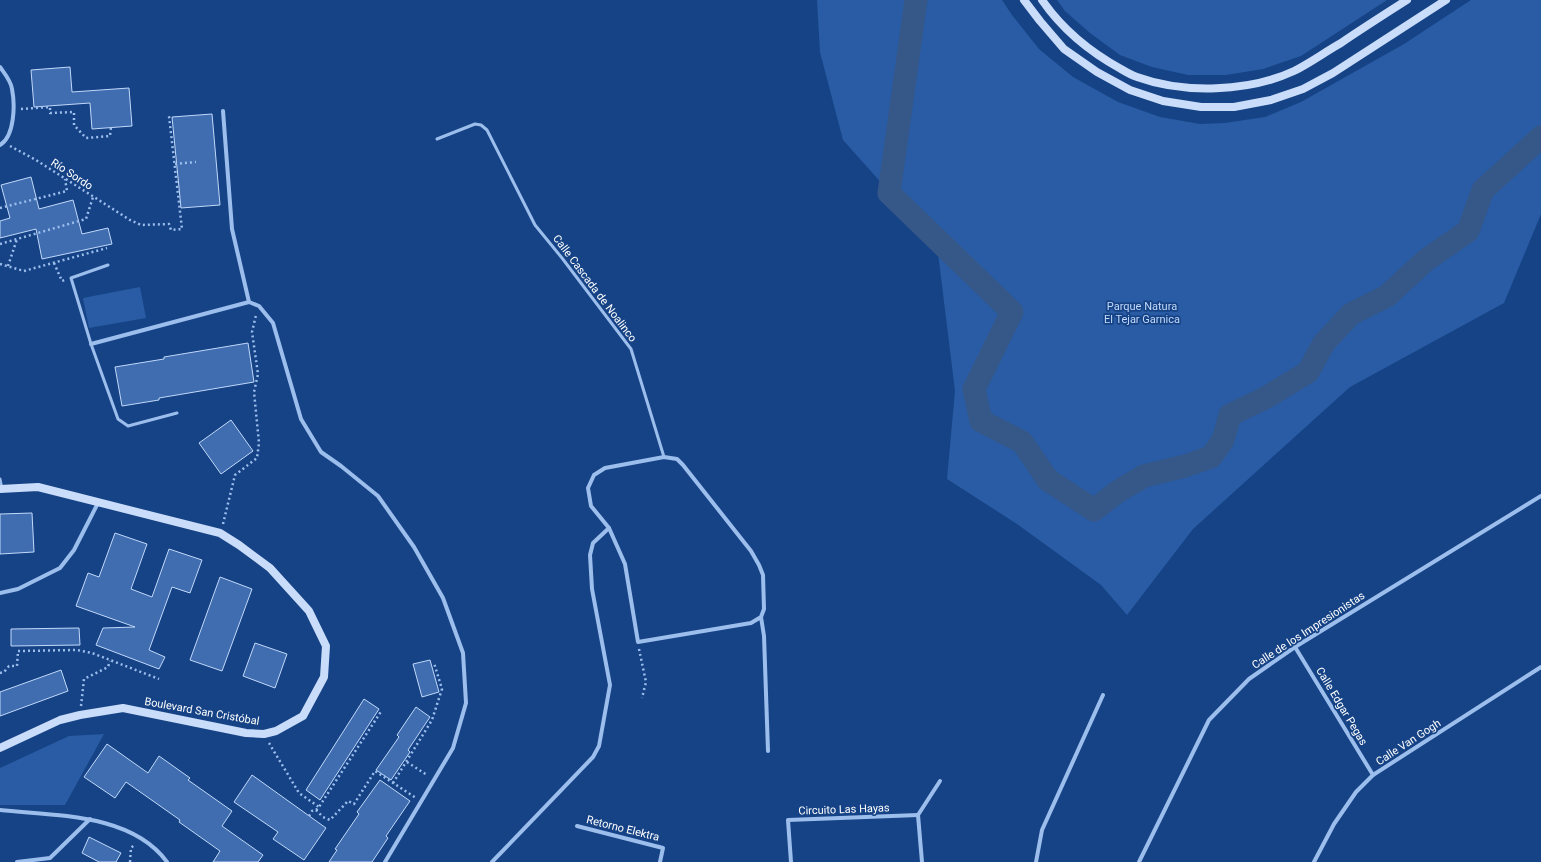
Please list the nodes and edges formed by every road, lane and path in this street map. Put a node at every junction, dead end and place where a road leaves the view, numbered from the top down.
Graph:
1 (1024, 0) edge
2 (1042, 0) edge
3 (1407, 0) edge
4 (1446, 0) edge
5 (0, 67) edge
6 (13, 110) junction
7 (223, 111) dead end
8 (169, 116) dead end
9 (111, 127) dead end
10 (437, 139) dead end
11 (4, 142) junction
12 (0, 145) edge
13 (196, 162) dead end
14 (175, 164) junction
15 (65, 179) junction
16 (93, 196) junction
17 (0, 208) edge
18 (18, 239) junction
19 (0, 244) edge
20 (107, 248) dead end
21 (54, 263) junction
22 (0, 264) edge
23 (108, 265) dead end
24 (8, 266) junction
25 (71, 278) junction
26 (250, 302) junction
27 (259, 306) junction
28 (91, 344) junction
29 (177, 413) dead end
30 (664, 457) junction
31 (0, 479) edge
32 (1, 489) edge
33 (1541, 496) edge
34 (98, 503) junction
35 (609, 528) junction
36 (220, 533) junction
37 (0, 592) edge
38 (761, 617) junction
39 (638, 642) junction
40 (1295, 647) junction
41 (110, 660) junction
42 (434, 664) dead end
43 (1541, 667) edge
44 (0, 673) edge
45 (159, 679) dead end
46 (1103, 695) dead end
47 (642, 698) dead end
48 (382, 710) dead end
49 (80, 715) junction
50 (264, 734) junction
51 (0, 748) edge
52 (768, 751) dead end
53 (407, 762) junction
54 (1373, 775) junction
55 (435, 780) junction
56 (940, 781) dead end
57 (393, 783) junction
58 (421, 802) junction
59 (319, 807) junction
60 (0, 810) edge
61 (316, 810) junction
62 (309, 816) dead end
63 (918, 816) junction
64 (90, 819) junction
65 (578, 826) dead end
66 (140, 837) junction
67 (17, 862) edge
68 (130, 862) edge
69 (167, 862) edge
70 (385, 862) edge
71 (492, 862) edge
72 (660, 862) edge
73 (791, 862) edge
74 (922, 862) edge
75 (1036, 862) edge
76 (1140, 862) edge
77 (1314, 862) edge

1 - 4 main road
2 - 3 main road
5 - 6 street
6 - 9 path
6 - 11 street
7 - 26 street
8 - 14 path
10 - 30 lane, Calle Cascada de Noalinco
11 - 12 street
11 - 15 path, Río Sordo
13 - 14 path
14 - 16 path, Río Sordo
15 - 16 path, Río Sordo
15 - 17 path
16 - 18 path
18 - 19 path
18 - 24 path
20 - 21 path
21 - 24 path
21 - 25 path
22 - 24 path
23 - 25 lane
25 - 28 lane
26 - 27 street
26 - 28 street
27 - 36 path
27 - 55 street
28 - 29 lane
30 - 35 street
30 - 38 street
31 - 32 lane
32 - 34 main road, Boulevard San Cristóbal
33 - 40 street, Calle de los Impresionistas
34 - 36 main road, Boulevard San Cristóbal
34 - 37 street
35 - 39 street
35 - 71 street
36 - 50 main road, Boulevard San Cristóbal
38 - 39 street
38 - 52 street
39 - 47 path
40 - 54 street, Calle Edgar Pegas
40 - 76 street, Calle de los Impresionistas
41 - 44 path
41 - 45 path
41 - 49 path
42 - 53 path
43 - 54 street, Calle Van Gogh
46 - 75 street
48 - 59 path
49 - 50 main road, Boulevard San Cristóbal
49 - 51 main road, Boulevard San Cristóbal
50 - 59 path
53 - 55 path
53 - 57 path
54 - 77 street, Calle Van Gogh
55 - 58 street
56 - 63 street
57 - 58 path
57 - 61 path
58 - 70 street
59 - 61 path
60 - 64 street
61 - 62 path
63 - 73 street, Circuito Las Hayas
63 - 74 street
64 - 66 street
64 - 67 street
65 - 72 street, Retorno Elektra
66 - 68 path
66 - 69 street

